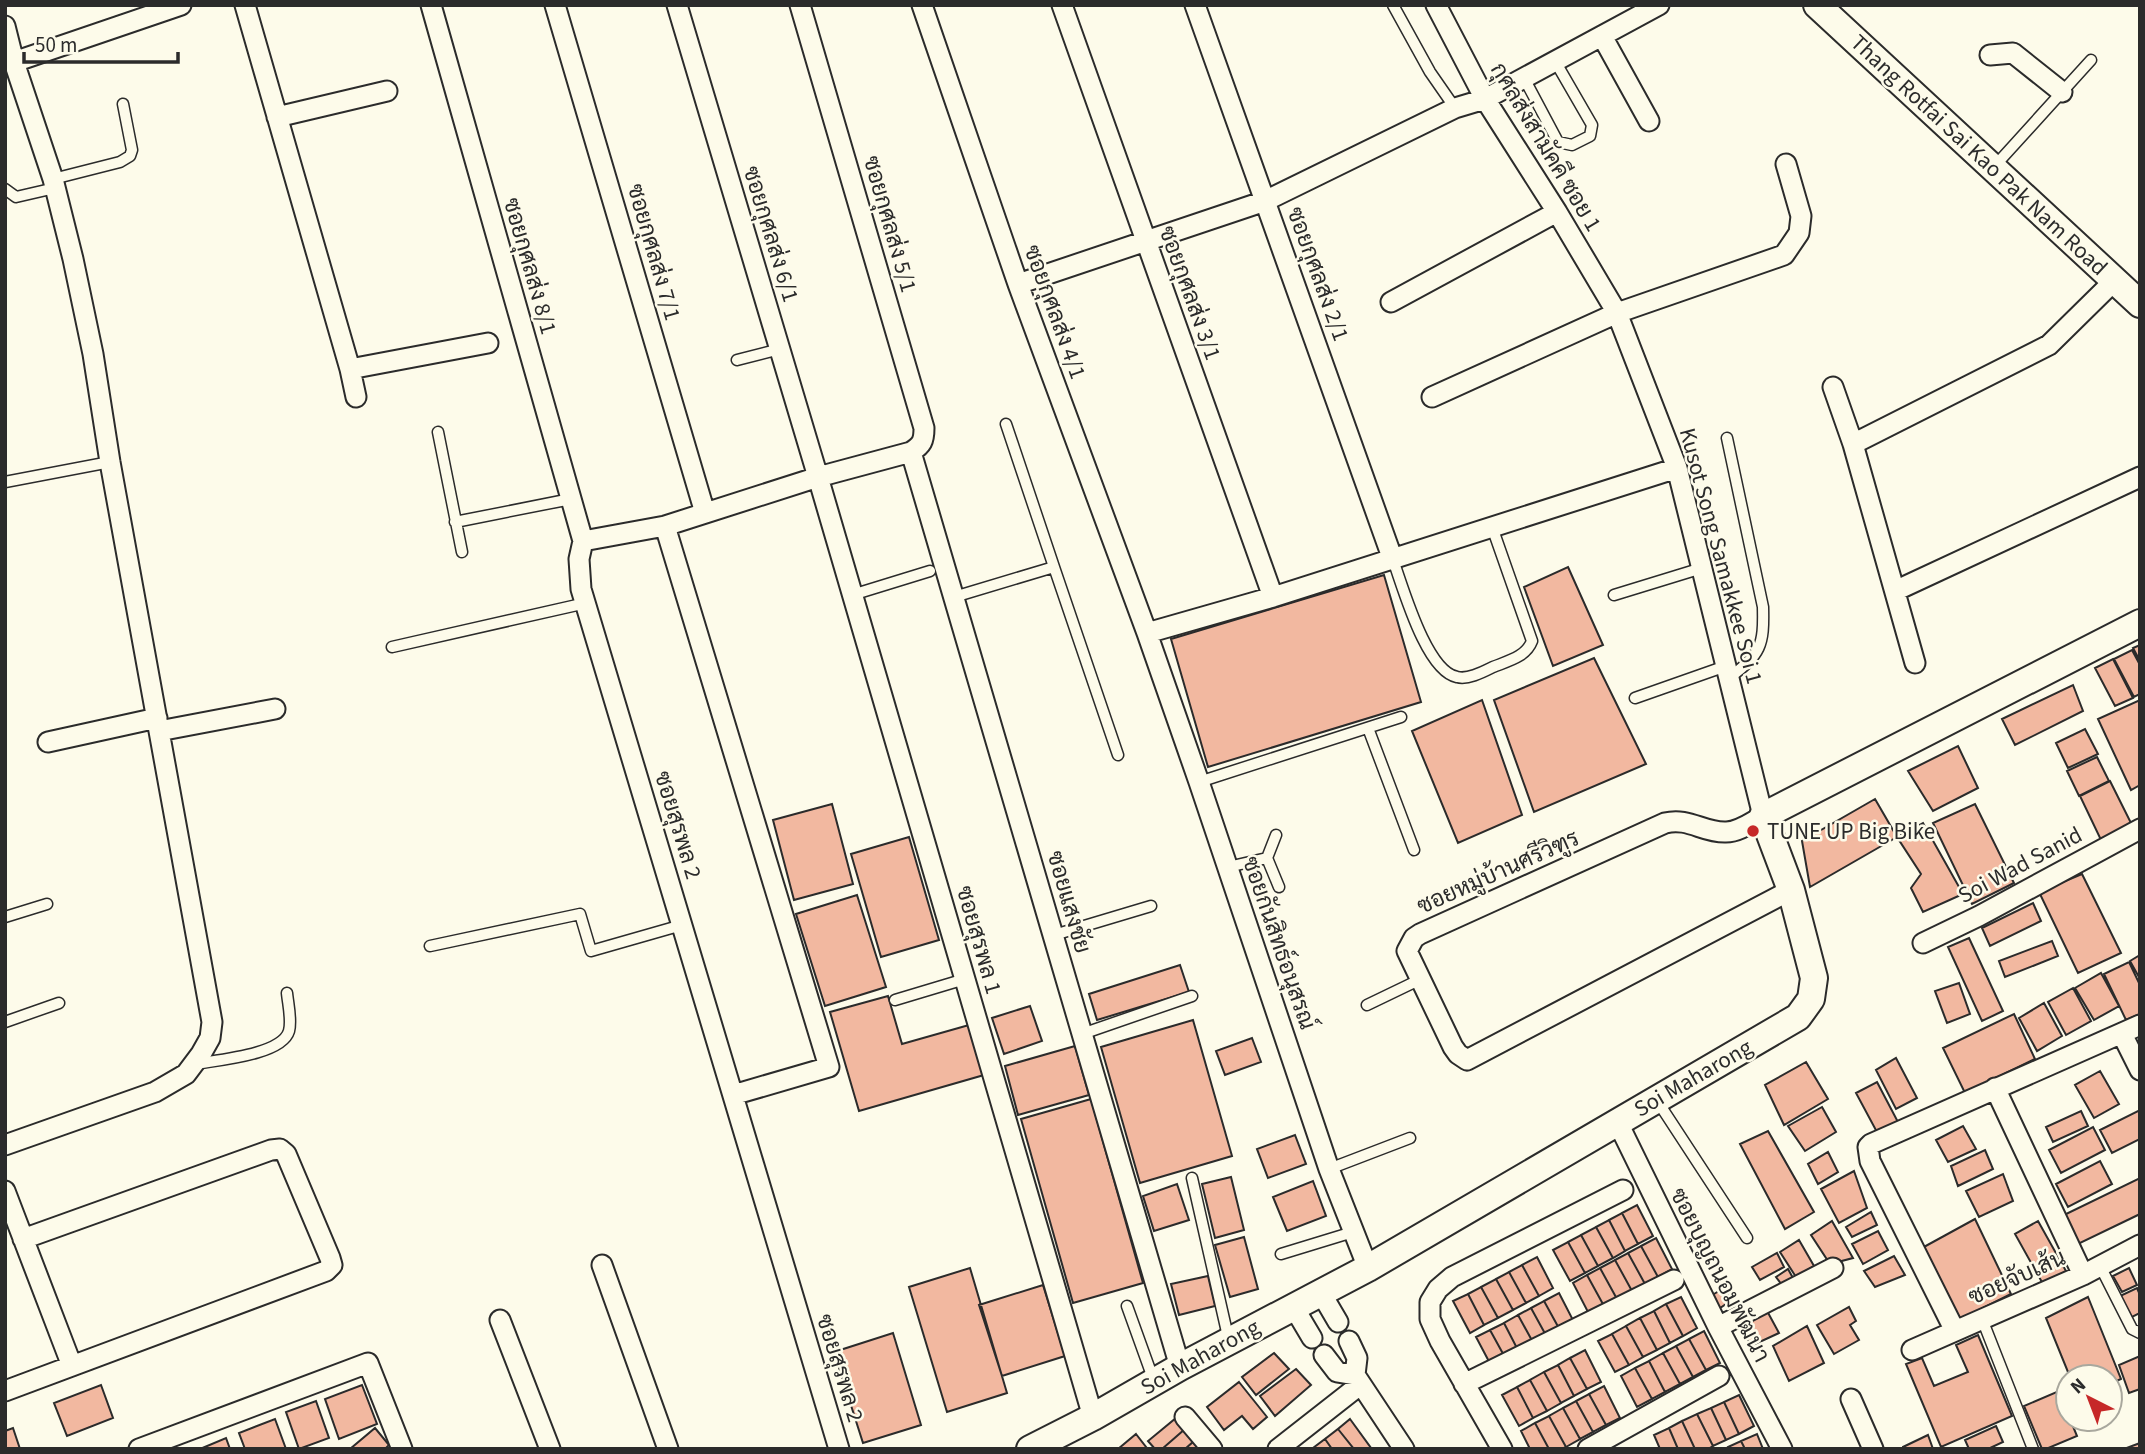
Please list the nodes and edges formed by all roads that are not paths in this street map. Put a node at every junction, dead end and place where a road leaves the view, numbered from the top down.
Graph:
1 (181, 5) edge
2 (245, 5) edge
3 (431, 5) edge
4 (555, 5) edge
5 (677, 5) edge
6 (800, 5) edge
7 (922, 5) edge
8 (1062, 5) edge
9 (1195, 5) edge
10 (1393, 5) edge
11 (1436, 5) edge
12 (1659, 5) edge
13 (1817, 5) edge
14 (5, 26) edge
15 (1602, 36) junction
16 (1990, 55) dead end
17 (2091, 60) dead end
18 (1555, 61) junction
19 (14, 62) junction
20 (1524, 78) junction
21 (387, 91) dead end
22 (2062, 92) junction
23 (1485, 99) junction
24 (123, 104) dead end
25 (1455, 108) junction
26 (277, 117) junction
27 (1649, 121) dead end
28 (1786, 164) dead end
29 (1993, 168) junction
30 (54, 184) junction
31 (5, 188) edge
32 (1265, 201) junction
33 (1557, 212) junction
34 (1145, 243) junction
35 (2114, 281) junction
36 (1018, 284) junction
37 (1391, 302) dead end
38 (2140, 304) edge
39 (1617, 313) junction
40 (488, 343) dead end
41 (780, 349) junction
42 (737, 360) dead end
43 (350, 369) junction
44 (1833, 387) dead end
45 (356, 397) dead end
46 (1432, 397) dead end
47 (1006, 424) dead end
48 (438, 432) dead end
49 (1727, 438) dead end
50 (1853, 444) junction
51 (911, 452) junction
52 (110, 462) junction
53 (1677, 468) junction
54 (818, 477) junction
55 (2140, 477) edge
56 (5, 482) edge
57 (571, 499) junction
58 (705, 513) junction
59 (456, 522) junction
60 (665, 526) junction
61 (1492, 527) junction
62 (583, 541) junction
63 (461, 552) dead end
64 (1393, 560) junction
65 (1054, 567) junction
66 (1702, 568) junction
67 (930, 571) dead end
68 (1895, 591) junction
69 (852, 595) junction
70 (1614, 595) dead end
71 (954, 597) junction
72 (1273, 597) junction
73 (586, 603) junction
74 (2140, 622) edge
75 (1147, 633) junction
76 (392, 647) dead end
77 (1915, 663) dead end
78 (1727, 672) junction
79 (1635, 698) dead end
80 (275, 709) dead end
81 (1401, 717) dead end
82 (158, 724) junction
83 (1368, 728) junction
84 (48, 742) dead end
85 (1118, 755) dead end
86 (1199, 782) junction
87 (1763, 816) junction
88 (2140, 829) edge
89 (1276, 835) dead end
90 (1415, 850) dead end
91 (1267, 858) junction
92 (1228, 867) junction
93 (1279, 887) dead end
94 (1791, 890) junction
95 (47, 904) dead end
96 (1151, 906) dead end
97 (5, 917) edge
98 (682, 925) junction
99 (1054, 935) junction
100 (1923, 943) dead end
101 (430, 947) dead end
102 (965, 979) junction
103 (1420, 979) junction
104 (287, 993) dead end
105 (1192, 996) dead end
106 (895, 1000) dead end
107 (59, 1003) dead end
108 (1367, 1005) dead end
109 (5, 1022) edge
110 (2140, 1025) edge
111 (1082, 1034) junction
112 (2122, 1034) junction
113 (194, 1064) junction
114 (2140, 1070) edge
115 (1995, 1088) junction
116 (733, 1095) junction
117 (1656, 1099) junction
118 (1617, 1121) junction
119 (1410, 1138) dead end
120 (5, 1145) edge
121 (1329, 1169) junction
122 (1192, 1178) dead end
123 (1623, 1190) dead end
124 (5, 1191) edge
125 (1353, 1231) junction
126 (1747, 1238) dead end
127 (23, 1239) junction
128 (2140, 1245) edge
129 (1281, 1254) dead end
130 (602, 1265) dead end
131 (1368, 1268) junction
132 (1833, 1268) dead end
133 (2092, 1270) junction
134 (1674, 1280) dead end
135 (1321, 1293) junction
136 (1127, 1306) dead end
137 (1293, 1306) junction
138 (1982, 1319) junction
139 (500, 1320) dead end
140 (1338, 1322) dead end
141 (1718, 1327) junction
142 (1955, 1331) junction
143 (2140, 1333) edge
144 (1312, 1338) dead end
145 (1349, 1341) dead end
146 (1229, 1342) junction
147 (1912, 1350) dead end
148 (1324, 1355) dead end
149 (72, 1366) junction
150 (1180, 1367) junction
151 (1719, 1376) dead end
152 (1358, 1379) junction
153 (1155, 1381) junction
154 (1464, 1384) junction
155 (5, 1391) edge
156 (1851, 1399) dead end
157 (1093, 1417) junction
158 (1185, 1417) dead end
159 (1043, 1446) edge
160 (139, 1449) edge
161 (402, 1449) edge
162 (550, 1449) edge
163 (668, 1449) edge
164 (839, 1449) edge
165 (1212, 1449) edge
166 (1278, 1449) edge
167 (1404, 1449) edge
168 (1502, 1449) edge
169 (1588, 1449) edge
170 (1782, 1449) edge
171 (1873, 1449) edge
172 (2033, 1449) edge

1 - 19 street
2 - 26 street
3 - 57 street, ซอยกุศลส่ง 8/1
4 - 58 street, ซอยกุศลส่ง 7/1
5 - 41 street, ซอยกุศลส่ง 6/1
6 - 51 street, ซอยกุศลส่ง 5/1
7 - 36 street, ซอยกุศลส่ง 4/1
8 - 34 street, ซอยกุศลส่ง 3/1
9 - 32 street, ซอยกุศลส่ง 2/1
10 - 25 lane
11 - 23 street, กุศลส่งสามัคคี ซอย 1
12 - 15 street
13 - 29 street, Thang Rotfai Sai Kao Pak Nam Road
14 - 19 street
15 - 18 street
15 - 27 street
16 - 22 street
17 - 22 lane
18 - 20 street
18 - 20 lane
19 - 30 street
20 - 23 street
21 - 26 street
22 - 29 lane
23 - 25 street
23 - 33 street, กุศลส่งสามัคคี ซอย 1
24 - 30 lane
25 - 32 street
26 - 43 street
28 - 39 street
29 - 35 street, Thang Rotfai Sai Kao Pak Nam Road
30 - 31 lane
30 - 52 street
32 - 34 street
32 - 64 street, ซอยกุศลส่ง 2/1
33 - 37 street
33 - 39 street, กุศลส่งสามัคคี ซอย 1
34 - 36 street
34 - 72 street, ซอยกุศลส่ง 3/1
35 - 38 street, Thang Rotfai Sai Kao Pak Nam Road
35 - 50 street
36 - 75 street, ซอยกุศลส่ง 4/1
39 - 46 street
39 - 53 street, Kusot Song Samakkee Soi 1
40 - 43 street
41 - 42 lane
41 - 54 street, ซอยกุศลส่ง 6/1
43 - 45 street
44 - 50 street
47 - 65 lane
48 - 59 lane
49 - 78 lane
50 - 68 street
51 - 54 street
51 - 71 street, ซอยแสงชัย
52 - 56 lane
52 - 82 street
53 - 61 street
53 - 66 street, Kusot Song Samakkee Soi 1
54 - 58 street
54 - 69 street, ซอยสุรพล 1
55 - 68 street
57 - 59 lane
57 - 62 street, ซอยกุศลส่ง 8/1
58 - 60 street
59 - 63 lane
60 - 62 street
60 - 116 street
61 - 64 street
61 - 64 lane
62 - 73 street, ซอยสุรพล 2
64 - 72 street
65 - 71 lane
65 - 85 lane
66 - 70 lane
66 - 78 street, Kusot Song Samakkee Soi 1
67 - 69 lane
68 - 77 street
69 - 102 street, ซอยสุรพล 1
71 - 99 street, ซอยแสงชัย
72 - 75 street
73 - 76 lane
73 - 98 street, ซอยสุรพล 2
74 - 87 street
75 - 86 street, ซอยกันสิทธ์อนุสรณ์
78 - 79 lane
78 - 87 street, Kusot Song Samakkee Soi 1
80 - 82 street
81 - 83 lane
82 - 84 street
82 - 113 street
83 - 86 lane
83 - 90 lane
86 - 92 street, ซอยกันสิทธ์อนุสรณ์
87 - 94 street, Soi Maharong
87 - 103 street, ซอยหมู่บ้านศรีวิฑูร
88 - 100 street, Soi Wad Sanid
89 - 91 lane
91 - 92 lane
91 - 93 lane
92 - 121 street, ซอยกันสิทธ์อนุสรณ์
94 - 103 street, ซอยหมู่บ้านศรีวิฑูร
94 - 117 street, Soi Maharong
95 - 97 lane
96 - 99 lane
98 - 101 lane
98 - 116 street, ซอยสุรพล 2
99 - 111 street, ซอยแสงชัย
102 - 106 lane
102 - 157 street, ซอยสุรพล 1
103 - 108 lane
104 - 113 lane
105 - 111 lane
107 - 109 lane
110 - 112 street
111 - 150 street, ซอยแสงชัย
112 - 114 street
112 - 115 street
113 - 120 street
115 - 133 street
115 - 142 street
116 - 164 street, ซอยสุรพล 2
117 - 118 street, Soi Maharong
117 - 126 lane
118 - 131 street, Soi Maharong
118 - 141 street, ซอยบุญถนอมพัฒนา
119 - 121 lane
121 - 125 street, ซอยกันสิทธ์อนุสรณ์
122 - 146 lane
123 - 154 street
124 - 127 street
125 - 129 lane
125 - 131 street, ซอยกันสิทธ์อนุสรณ์
127 - 149 street
127 - 149 street
128 - 133 street, ซอยจับเส้น
130 - 163 street
131 - 135 street, Soi Maharong
132 - 141 street
133 - 138 street, ซอยจับเส้น
133 - 143 lane
134 - 154 street
135 - 137 street, Soi Maharong
135 - 140 street
136 - 153 lane
137 - 144 street
137 - 146 street, Soi Maharong
138 - 142 street, ซอยจับเส้น
138 - 172 lane
139 - 162 street
141 - 170 street, ซอยบุญถนอมพัฒนา
142 - 147 street, ซอยจับเส้น
145 - 152 street
146 - 150 street, Soi Maharong
148 - 152 street
149 - 155 street
150 - 153 street, Soi Maharong
151 - 169 street
152 - 166 street
152 - 167 street
153 - 157 street, Soi Maharong
154 - 168 street
156 - 171 street
157 - 159 street, Soi Maharong
158 - 165 street
160 - 161 street

